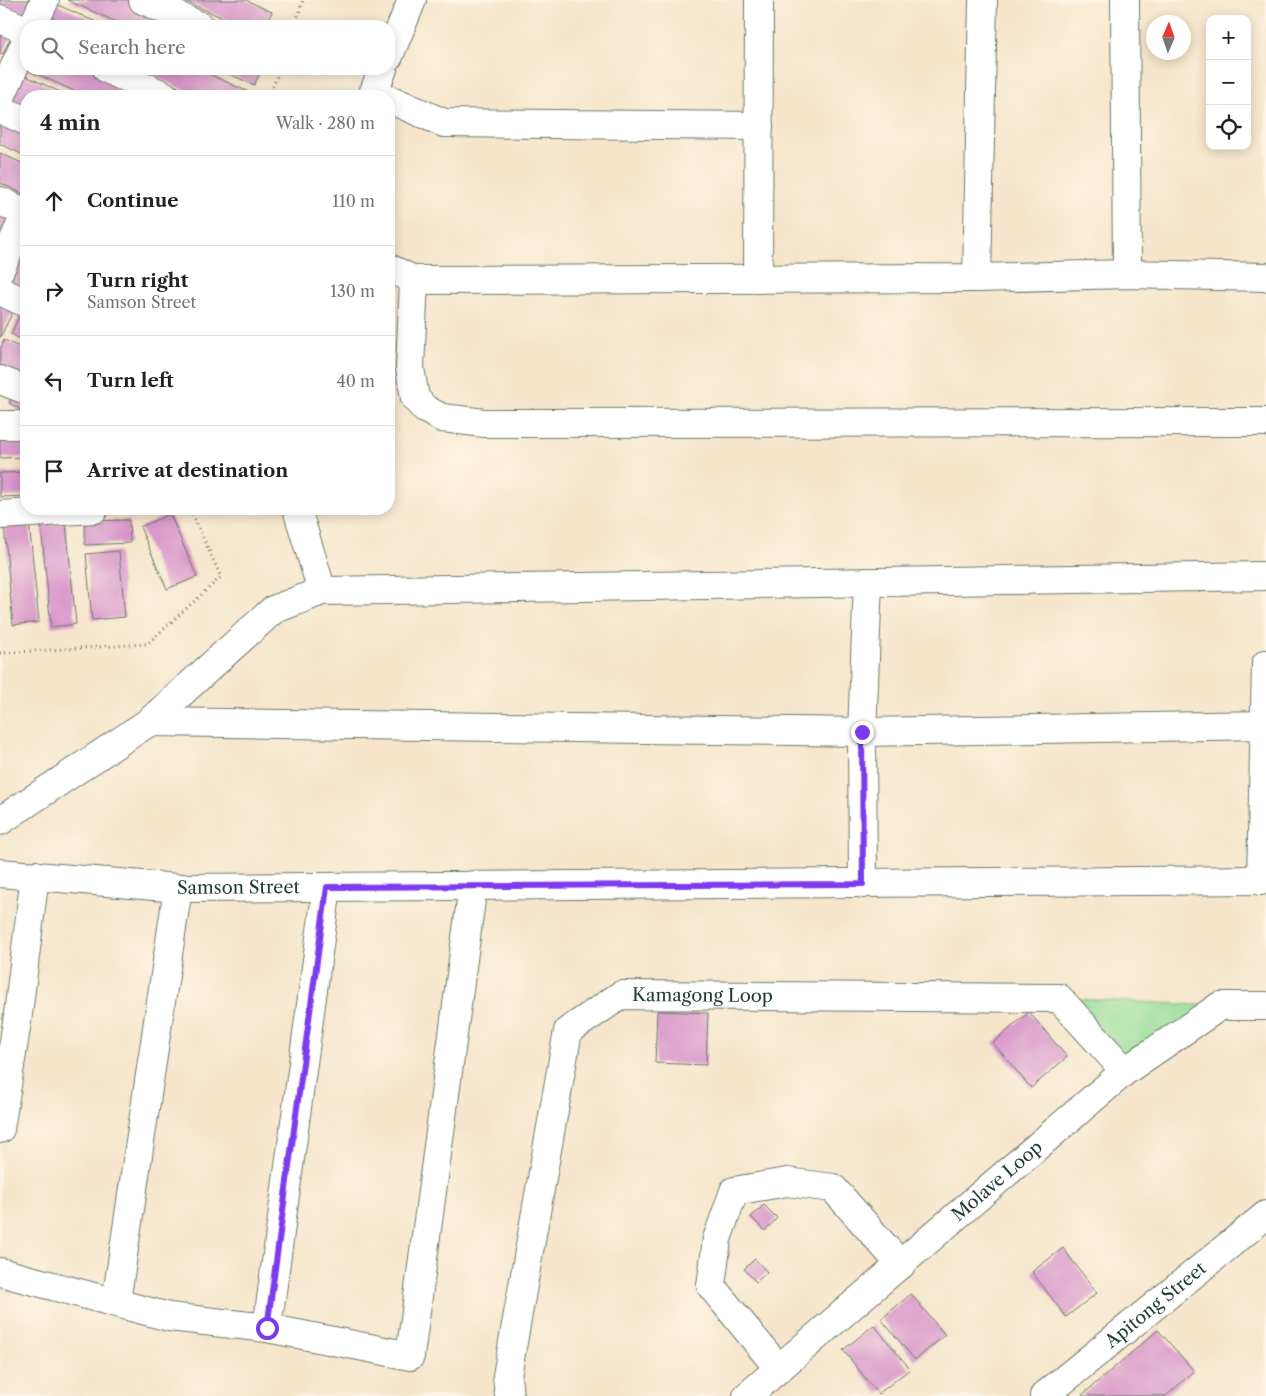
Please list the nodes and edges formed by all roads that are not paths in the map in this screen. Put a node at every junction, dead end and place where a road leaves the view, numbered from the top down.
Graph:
1 (45, 0) edge
2 (143, 0) edge
3 (412, 0) edge
4 (758, 0) edge
5 (983, 0) edge
6 (1125, 0) edge
7 (0, 19) edge
8 (36, 20) edge
9 (187, 20) edge
10 (20, 27) edge
11 (395, 41) edge
12 (20, 54) edge
13 (120, 75) edge
14 (152, 90) edge
15 (395, 98) edge
16 (0, 99) edge
17 (0, 109) edge
18 (20, 118) edge
19 (759, 126) junction
20 (0, 201) edge
21 (20, 210) edge
22 (20, 226) edge
23 (0, 270) edge
24 (395, 271) edge
25 (1127, 274) junction
26 (1266, 277) edge
27 (977, 278) junction
28 (758, 279) junction
29 (414, 280) junction
30 (0, 291) edge
31 (20, 300) edge
32 (0, 380) edge
33 (20, 388) edge
34 (1266, 422) edge
35 (0, 424) edge
36 (20, 425) edge
37 (20, 514) edge
38 (0, 515) edge
39 (300, 515) edge
40 (1266, 576) edge
41 (868, 582) junction
42 (322, 591) junction
43 (1266, 664) edge
44 (148, 722) junction
45 (1265, 725) edge
46 (862, 732) junction
47 (0, 822) edge
48 (0, 873) edge
49 (35, 875) junction
50 (1263, 881) edge
51 (863, 884) junction
52 (473, 885) junction
53 (327, 887) junction
54 (178, 888) junction
55 (1266, 1006) edge
56 (9, 1028) edge
57 (1125, 1071) junction
58 (0, 1129) edge
59 (1266, 1215) edge
60 (901, 1265) junction
61 (0, 1272) edge
62 (116, 1302) junction
63 (267, 1328) junction
64 (779, 1369) junction
65 (509, 1396) edge
66 (747, 1396) edge
67 (1044, 1396) edge

1 - 8 street
2 - 9 street
3 - 11 street
4 - 19 street
5 - 27 street
6 - 25 street
7 - 10 street
12 - 16 street
13 - 14 street
15 - 19 street
17 - 18 street
19 - 28 street
20 - 21 street
22 - 23 street
24 - 29 street
25 - 26 street
25 - 27 street
27 - 28 street
28 - 29 street
29 - 34 street
30 - 31 street
32 - 33 street
35 - 36 street
37 - 38 street
39 - 42 street
40 - 41 street
41 - 42 street
41 - 46 street
42 - 44 street
43 - 45 street
44 - 46 street
44 - 47 street
45 - 46 street
45 - 50 street
46 - 51 street
48 - 49 street, Samson Street
49 - 54 street, Samson Street
49 - 56 street
50 - 51 street, Samson Street
51 - 52 street, Samson Street
52 - 53 street, Samson Street
52 - 63 street
53 - 54 street, Samson Street
53 - 63 street
54 - 62 street
55 - 57 street, Molave Loop
56 - 58 street
57 - 60 street, Molave Loop
57 - 65 street, Kamagong Loop
59 - 67 street, Apitong Street
60 - 64 street, Molave Loop
60 - 64 street
61 - 62 street
62 - 63 street
64 - 66 street, Molave Loop

